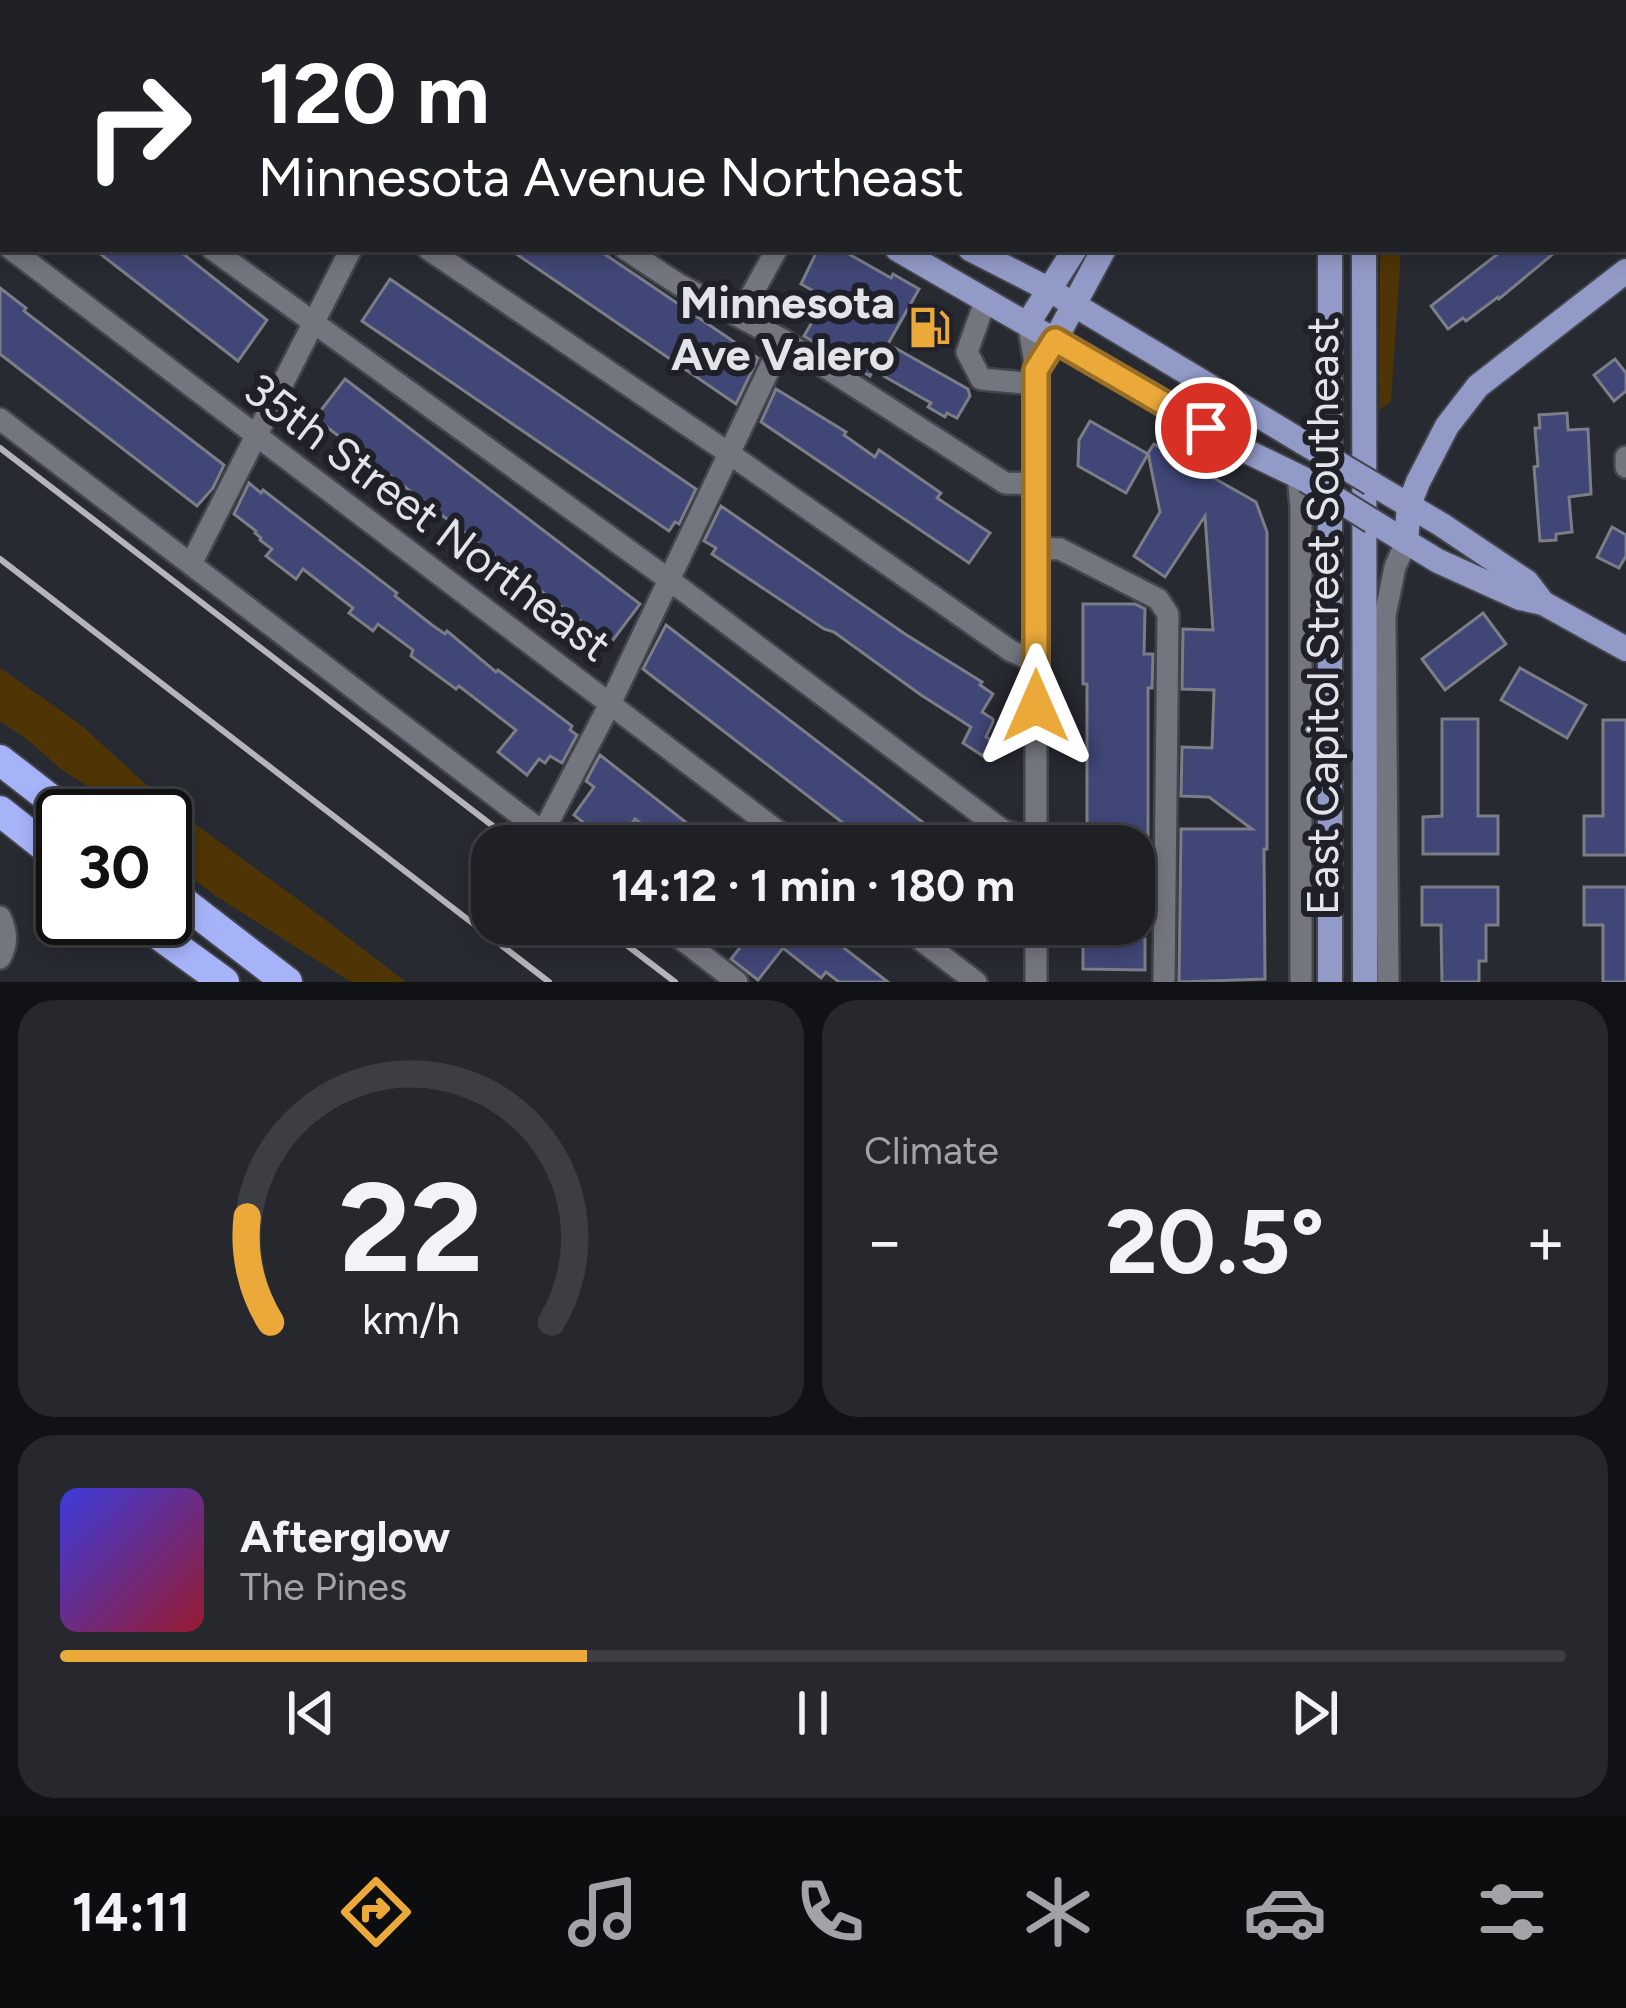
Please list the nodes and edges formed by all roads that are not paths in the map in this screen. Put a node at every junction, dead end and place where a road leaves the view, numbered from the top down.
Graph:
1 (16, 252) edge
2 (216, 252) edge
3 (350, 252) edge
4 (432, 252) edge
5 (630, 252) edge
6 (775, 252) edge
7 (902, 252) edge
8 (976, 252) edge
9 (1073, 252) edge
10 (1102, 252) edge
11 (1316, 252) edge
12 (1330, 252) edge
13 (1364, 252) edge
14 (1626, 271) edge
15 (1048, 290) junction
16 (752, 294) dead end
17 (986, 299) junction
18 (1073, 307) junction
19 (314, 323) junction
20 (1028, 323) junction
21 (783, 340) junction
22 (1055, 340) junction
23 (1036, 377) junction
24 (1330, 412) junction
25 (0, 419) edge
26 (256, 435) junction
27 (728, 452) junction
28 (1626, 457) edge
29 (1626, 467) edge
30 (1302, 477) junction
31 (1036, 484) junction
32 (1409, 505) junction
33 (1406, 542) junction
34 (1036, 548) junction
35 (190, 564) junction
36 (668, 579) junction
37 (1543, 603) junction
38 (1626, 649) edge
39 (1036, 662) junction
40 (610, 704) junction
41 (0, 760) edge
42 (37, 789) edge
43 (0, 811) edge
44 (534, 825) edge
45 (547, 825) edge
46 (769, 825) edge
47 (995, 825) edge
48 (1036, 825) edge
49 (36, 840) edge
50 (192, 909) edge
51 (0, 917) edge
52 (167, 945) edge
53 (173, 945) edge
54 (689, 945) edge
55 (928, 945) edge
56 (1036, 945) edge
57 (0, 958) edge
58 (208, 982) edge
59 (224, 982) edge
60 (287, 982) edge
61 (737, 982) edge
62 (976, 982) edge
63 (1036, 982) edge
64 (1164, 982) edge
65 (1301, 982) edge
66 (1330, 982) edge
67 (1365, 982) edge
68 (1388, 982) edge

1 - 26 street, 35th Street Northeast
2 - 19 street
3 - 19 street
4 - 27 street
5 - 21 street
6 - 16 street
7 - 17 main road
8 - 15 main road
9 - 15 main road
10 - 18 main road
11 - 24 main road
12 - 24 main road
13 - 67 main road, East Capitol Street Southeast
14 - 32 main road
15 - 18 main road
15 - 20 main road
17 - 20 main road
17 - 23 street
18 - 22 main road
18 - 32 main road, bridge
19 - 26 street
19 - 36 street
20 - 22 main road
20 - 23 street
21 - 27 street
21 - 31 street
22 - 23 street
22 - 30 main road
23 - 31 street
24 - 66 main road
25 - 35 street
26 - 35 street
26 - 40 street, 35th Street Northeast
27 - 36 street
27 - 39 street
28 - 29 street
30 - 33 main road, bridge
30 - 65 street
31 - 34 street
32 - 33 main road
32 - 37 main road
33 - 37 main road
33 - 68 street, East Capitol Street Southeast
34 - 39 street
34 - 64 street
35 - 44 street
36 - 40 street
36 - 47 street
37 - 38 main road
39 - 48 street
40 - 45 street
40 - 46 street, 35th Street Northeast
41 - 42 highway
43 - 49 highway
50 - 60 highway
51 - 57 street
52 - 58 highway
53 - 59 highway
54 - 61 street
55 - 62 street
56 - 63 street

